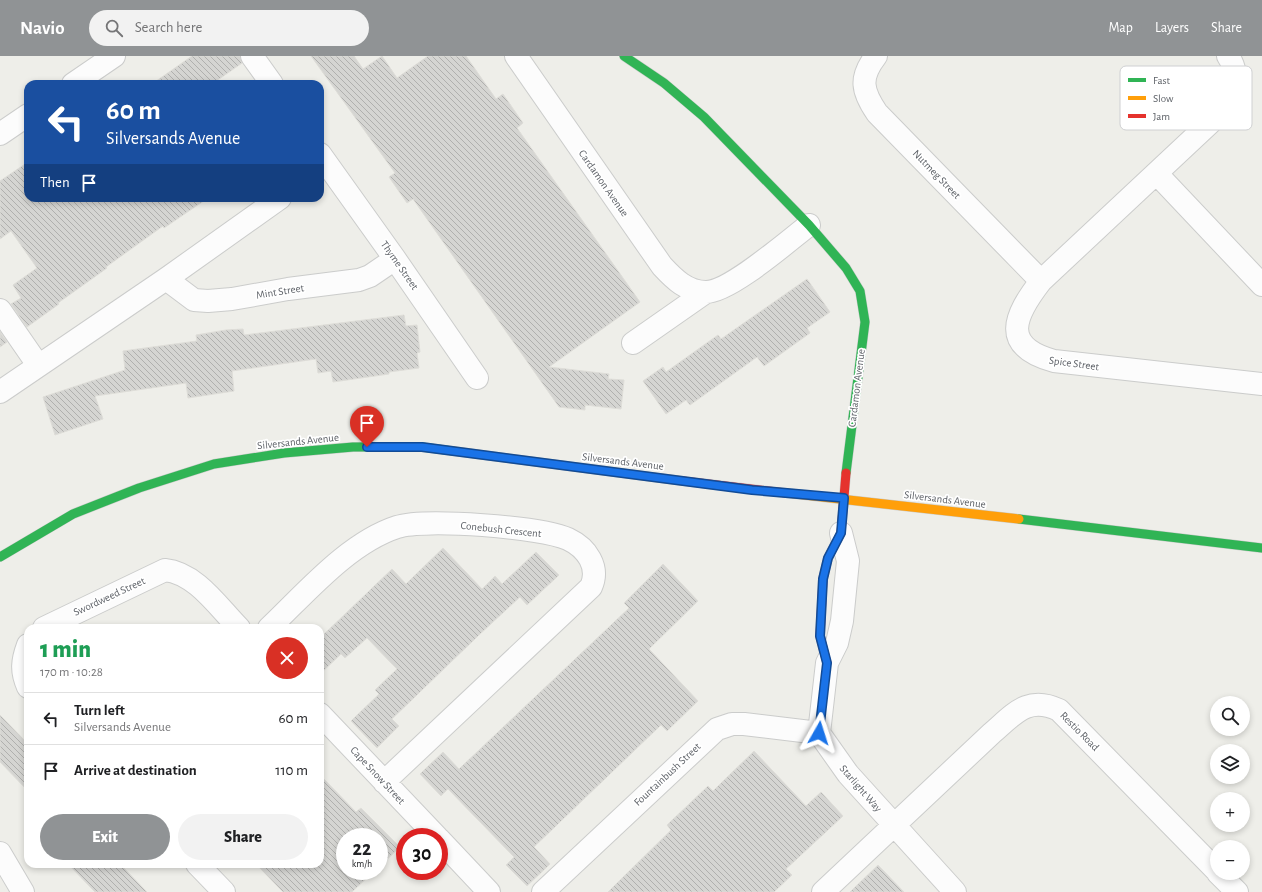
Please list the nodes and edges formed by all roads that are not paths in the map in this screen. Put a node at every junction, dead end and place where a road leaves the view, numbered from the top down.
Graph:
1 (114, 56) edge
2 (252, 56) edge
3 (516, 56) edge
4 (624, 56) edge
5 (876, 56) edge
6 (1228, 56) edge
7 (1233, 66) edge
8 (79, 80) edge
9 (269, 80) edge
10 (24, 118) edge
11 (1203, 130) edge
12 (0, 134) edge
13 (324, 164) edge
14 (1157, 174) junction
15 (274, 202) edge
16 (809, 225) junction
17 (395, 259) junction
18 (166, 279) junction
19 (1041, 281) junction
20 (1262, 285) edge
21 (706, 292) junction
22 (0, 310) edge
23 (633, 343) dead end
24 (38, 365) junction
25 (477, 378) dead end
26 (1262, 384) edge
27 (0, 392) edge
28 (844, 498) junction
29 (841, 533) junction
30 (1262, 548) edge
31 (0, 557) edge
32 (820, 615) junction
33 (843, 616) junction
34 (52, 624) edge
35 (235, 624) edge
36 (274, 624) edge
37 (24, 656) edge
38 (827, 663) junction
39 (24, 678) edge
40 (324, 718) edge
41 (819, 733) junction
42 (384, 782) junction
43 (892, 825) junction
44 (428, 828) edge
45 (448, 849) edge
46 (0, 853) edge
47 (1210, 864) edge
48 (201, 868) edge
49 (1226, 880) edge
50 (23, 892) edge
51 (224, 892) edge
52 (489, 892) edge
53 (543, 892) edge
54 (822, 892) edge
55 (955, 892) edge
56 (1237, 892) edge

1 - 8 street
2 - 9 street
3 - 21 street, Cardamon Avenue
4 - 16 street, Cardamon Avenue
5 - 19 street, Nutmeg Street
6 - 7 street, Spice Street
10 - 12 street
11 - 14 street, Spice Street
13 - 17 street, Thyme Street
14 - 19 street, Spice Street
14 - 20 street
15 - 18 street
16 - 21 street
16 - 28 street, Cardamon Avenue
17 - 18 street, Mint Street
17 - 25 street, Thyme Street
18 - 24 street
19 - 26 street, Spice Street
21 - 23 street
22 - 24 street
24 - 27 street
28 - 29 street
28 - 30 street, Silversands Avenue
28 - 31 street, Silversands Avenue
29 - 32 street
29 - 33 street
32 - 33 street
32 - 38 street
33 - 38 street
34 - 35 street, Swordweed Street
36 - 42 street, Conebush Crescent
37 - 39 street
38 - 41 street
40 - 42 street, Cape Snow Street
41 - 43 street, Starlight Way
41 - 53 street, Fountainbush Street
42 - 44 street, Cape Snow Street
43 - 47 street, Restio Road
43 - 54 street, Restio Road
43 - 55 street, Starlight Way
45 - 52 street
46 - 50 street
48 - 51 street
49 - 56 street, Restio Road

